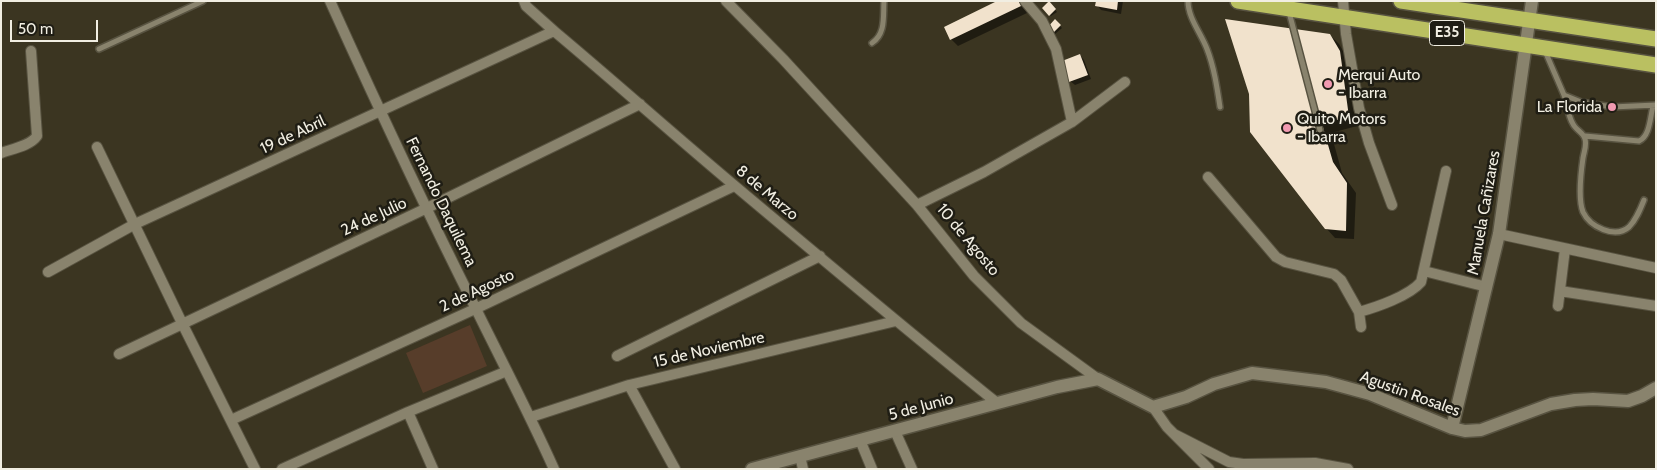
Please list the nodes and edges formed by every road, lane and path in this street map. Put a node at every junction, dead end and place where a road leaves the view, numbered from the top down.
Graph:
1 (203, 1) edge
2 (330, 1) edge
3 (524, 1) edge
4 (726, 1) edge
5 (884, 1) edge
6 (1025, 1) edge
7 (1188, 1) edge
8 (1238, 1) edge
9 (1343, 1) edge
10 (1401, 1) edge
11 (1532, 1) edge
12 (1288, 9) junction
13 (1344, 18) junction
14 (1528, 20) junction
15 (554, 31) junction
16 (1656, 39) edge
17 (872, 43) dead end
18 (1525, 45) junction
19 (1544, 48) junction
20 (99, 49) dead end
21 (31, 51) dead end
22 (1656, 65) edge
23 (1125, 82) dead end
24 (1564, 95) junction
25 (640, 104) junction
26 (1654, 106) edge
27 (1220, 107) dead end
28 (380, 111) junction
29 (1072, 122) junction
30 (1320, 130) dead end
31 (1585, 136) junction
32 (97, 147) dead end
33 (1, 153) edge
34 (1446, 171) dead end
35 (1208, 177) dead end
36 (734, 186) junction
37 (1644, 200) dead end
38 (917, 204) junction
39 (1392, 205) dead end
40 (427, 208) junction
41 (135, 224) junction
42 (1499, 234) junction
43 (1565, 249) junction
44 (820, 256) junction
45 (1656, 268) edge
46 (1424, 271) junction
47 (48, 272) dead end
48 (1487, 287) junction
49 (1560, 291) junction
50 (1558, 306) dead end
51 (1656, 306) edge
52 (475, 309) junction
53 (1359, 312) junction
54 (896, 321) junction
55 (182, 323) junction
56 (1361, 327) dead end
57 (119, 354) dead end
58 (617, 356) dead end
59 (507, 371) junction
60 (1098, 379) junction
61 (629, 385) junction
62 (1656, 388) edge
63 (997, 403) junction
64 (1152, 407) junction
65 (408, 412) junction
66 (531, 416) junction
67 (231, 420) junction
68 (1452, 428) junction
69 (895, 431) junction
70 (1174, 434) junction
71 (860, 440) junction
72 (800, 456) junction
73 (770, 467) edge
74 (255, 469) edge
75 (282, 469) edge
76 (433, 469) edge
77 (554, 469) edge
78 (675, 469) edge
79 (752, 469) edge
80 (803, 469) edge
81 (872, 469) edge
82 (912, 469) edge
83 (1209, 469) edge
84 (1348, 469) edge

1 - 20 lane
2 - 28 street, Fernando Daquilema
3 - 15 street, 8 de Marzo
4 - 38 street, 10 de Agosto
5 - 17 lane
6 - 29 street
7 - 27 lane
8 - 12 highway, E35
9 - 13 street
10 - 14 highway, E35
11 - 14 street, Manuela Cañizares
12 - 13 highway, E35
12 - 30 lane
13 - 18 highway, E35
13 - 39 street
14 - 16 highway, E35
14 - 18 street, Manuela Cañizares
15 - 25 street, 8 de Marzo
15 - 28 street, 19 de Abril
18 - 19 highway, E35
18 - 42 street, Manuela Cañizares
19 - 22 highway, E35
19 - 24 lane
21 - 33 street
23 - 29 street
24 - 26 lane
24 - 31 lane
25 - 36 street, 8 de Marzo
25 - 40 street, 24 de Julio
26 - 31 lane
28 - 40 street, Fernando Daquilema
28 - 41 street, 19 de Abril
29 - 38 street
31 - 37 lane
32 - 41 street
34 - 46 street
35 - 53 street
36 - 44 street, 8 de Marzo
36 - 52 street, 2 de Agosto
38 - 60 street, 10 de Agosto
40 - 52 street, Fernando Daquilema
40 - 55 street, 24 de Julio
41 - 47 street, 19 de Abril
41 - 55 street
42 - 43 street
42 - 48 street, Manuela Cañizares
43 - 45 street
43 - 49 street
44 - 54 street, 8 de Marzo
44 - 58 street
46 - 48 street
46 - 53 street
48 - 68 street, Manuela Cañizares
49 - 50 street
49 - 51 street
52 - 59 street, Fernando Daquilema
52 - 67 street, 2 de Agosto
53 - 56 street
54 - 61 street, 15 de Noviembre
54 - 63 street, 8 de Marzo
55 - 57 street, 24 de Julio
55 - 67 street
59 - 65 street
59 - 66 street, Fernando Daquilema
60 - 63 street, 5 de Junio
60 - 64 street, 10 de Agosto
61 - 66 street, 15 de Noviembre
61 - 78 street
62 - 68 street, Agustin Rosales
63 - 69 street, 5 de Junio
64 - 68 street, Agustin Rosales
64 - 70 street, 10 de Agosto
65 - 75 street
65 - 76 street
66 - 77 street, Fernando Daquilema
67 - 74 street
69 - 71 street, 5 de Junio
69 - 82 street
70 - 83 street, 10 de Agosto
70 - 84 street
71 - 72 street, 5 de Junio
71 - 81 street
72 - 73 street, 5 de Junio
72 - 80 street
73 - 79 street, 5 de Junio

